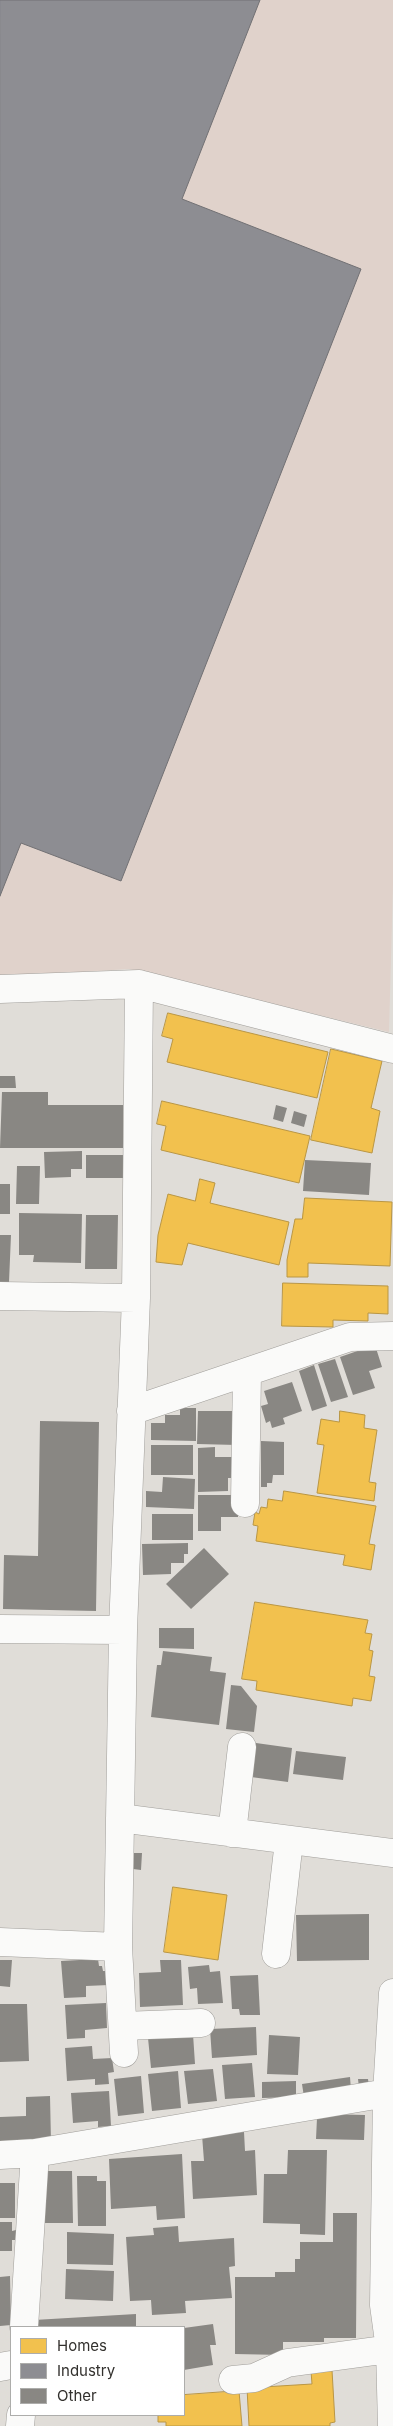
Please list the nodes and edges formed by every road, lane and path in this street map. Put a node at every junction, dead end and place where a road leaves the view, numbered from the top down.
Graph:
1 (139, 984) junction
2 (0, 989) edge
3 (393, 1049) edge
4 (0, 1296) edge
5 (136, 1298) junction
6 (393, 1336) edge
7 (247, 1372) junction
8 (131, 1411) junction
9 (244, 1503) dead end
10 (0, 1629) edge
11 (123, 1630) junction
12 (242, 1746) dead end
13 (120, 1818) junction
14 (232, 1834) junction
15 (290, 1841) junction
16 (393, 1853) edge
17 (0, 1942) edge
18 (118, 1947) junction
19 (276, 1954) dead end
20 (393, 1993) edge
21 (201, 2023) dead end
22 (123, 2026) junction
23 (124, 2053) dead end
24 (387, 2093) junction
25 (35, 2153) junction
26 (0, 2155) edge
27 (389, 2304) edge
28 (24, 2326) edge
29 (390, 2349) junction
30 (233, 2380) dead end
31 (392, 2426) edge

1 - 2 street
1 - 3 street
1 - 5 street
4 - 5 street
5 - 8 street
6 - 7 street
7 - 8 street
7 - 9 street
8 - 11 street
10 - 11 street
11 - 13 street
12 - 14 street
13 - 14 street
13 - 18 street
14 - 15 street
15 - 16 street
15 - 19 street
17 - 18 street
18 - 22 street
20 - 24 street
21 - 22 street
22 - 23 street
24 - 25 street
24 - 27 street
25 - 26 street
25 - 28 street
27 - 29 street
29 - 30 street
29 - 31 street

